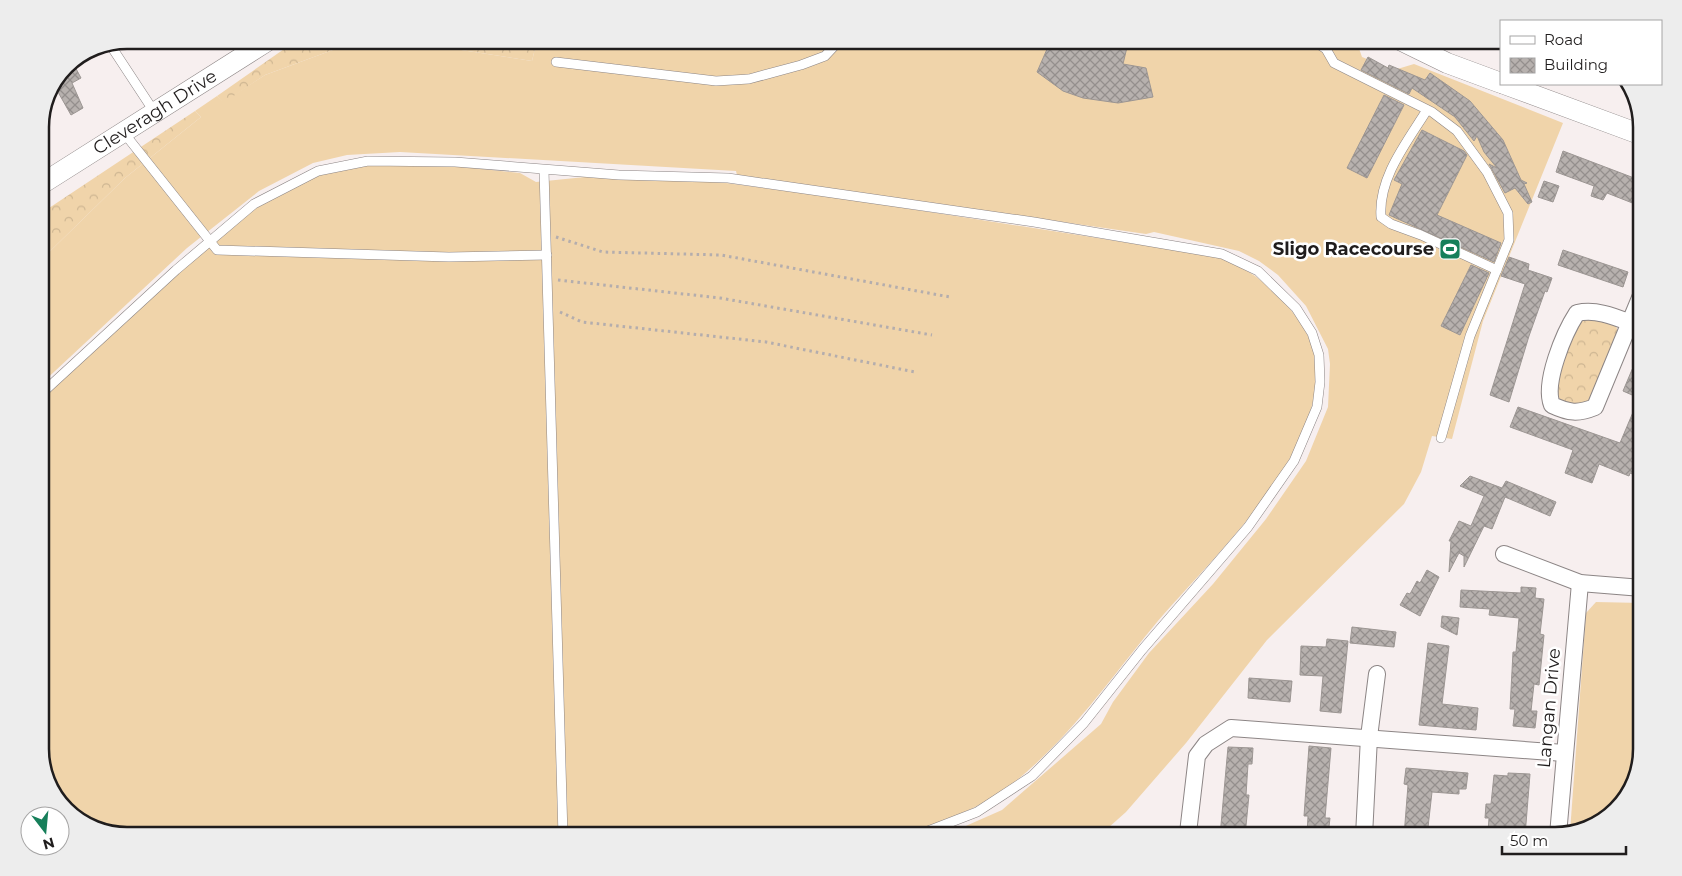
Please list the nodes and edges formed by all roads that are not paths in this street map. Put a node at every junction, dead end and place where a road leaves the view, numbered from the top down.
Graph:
1 (255, 49) edge
2 (832, 49) edge
3 (1326, 49) edge
4 (1418, 49) edge
5 (113, 50) edge
6 (556, 62) dead end
7 (1500, 82) edge
8 (1507, 85) edge
9 (1427, 110) junction
10 (155, 114) junction
11 (1633, 132) edge
12 (124, 133) junction
13 (544, 170) junction
14 (49, 179) edge
15 (210, 242) junction
16 (547, 255) junction
17 (1497, 270) junction
18 (1633, 318) edge
19 (1631, 323) junction
20 (49, 387) edge
21 (1441, 438) dead end
22 (1504, 554) dead end
23 (1580, 583) junction
24 (1633, 587) edge
25 (1377, 674) dead end
26 (1369, 737) junction
27 (1564, 753) junction
28 (563, 827) edge
29 (939, 827) edge
30 (1189, 827) edge
31 (1364, 827) edge
32 (1559, 827) edge

1 - 10 street, Cleveragh Drive
2 - 6 lane
3 - 9 lane
4 - 7 street
5 - 10 lane
8 - 11 street
9 - 17 lane
9 - 17 lane
10 - 12 street, Cleveragh Drive
12 - 14 street, Cleveragh Drive
12 - 15 lane
13 - 15 lane
13 - 16 lane
13 - 29 lane
15 - 16 lane
15 - 20 lane
16 - 28 lane
17 - 21 lane
18 - 19 street
19 - 19 street
22 - 23 street
23 - 24 street
23 - 27 street, Langan Drive
25 - 26 street
26 - 27 street
26 - 30 street
26 - 31 street
27 - 32 street, Langan Drive

